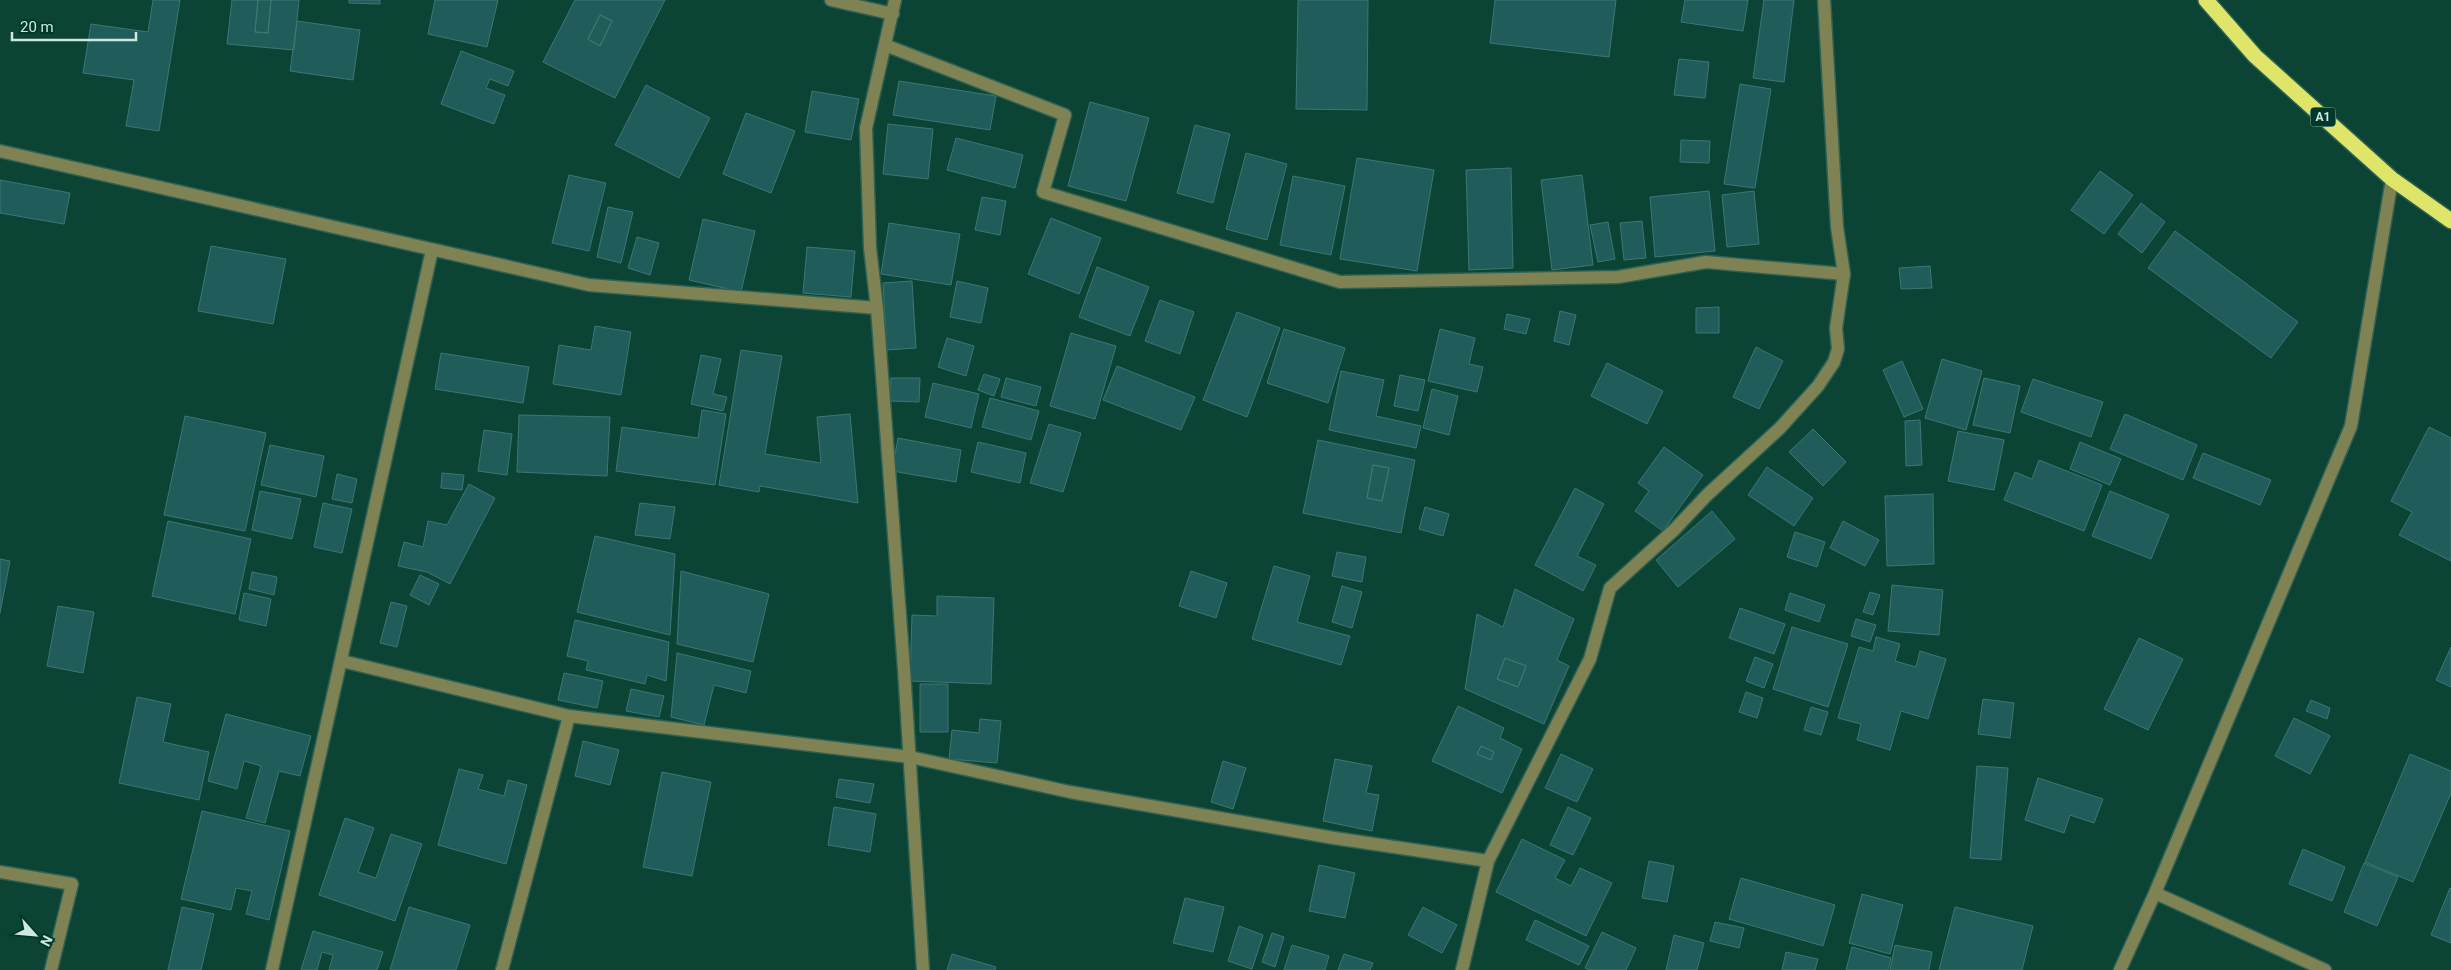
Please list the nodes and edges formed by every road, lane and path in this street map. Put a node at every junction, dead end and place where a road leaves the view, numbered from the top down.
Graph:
1 (831, 0) edge
2 (895, 0) edge
3 (1824, 0) edge
4 (2206, 0) edge
5 (893, 14) junction
6 (885, 45) junction
7 (0, 151) edge
8 (2392, 179) junction
9 (2451, 221) edge
10 (432, 250) junction
11 (1844, 274) junction
12 (877, 308) junction
13 (342, 661) junction
14 (569, 716) junction
15 (910, 757) junction
16 (1488, 861) junction
17 (0, 872) edge
18 (2155, 893) junction
19 (51, 970) edge
20 (272, 970) edge
21 (502, 970) edge
22 (924, 970) edge
23 (1462, 970) edge
24 (2120, 970) edge
25 (2325, 970) edge

1 - 5 street
2 - 5 street
3 - 11 street
4 - 8 highway, A1
5 - 6 street
6 - 11 street
6 - 12 street
7 - 10 street
8 - 9 highway, A1
8 - 18 street
10 - 12 street
10 - 13 street
11 - 16 street
12 - 15 street
13 - 14 street
13 - 20 street
14 - 15 street
14 - 21 street
15 - 16 street
15 - 22 street
16 - 23 street
17 - 19 street
18 - 24 street
18 - 25 street

